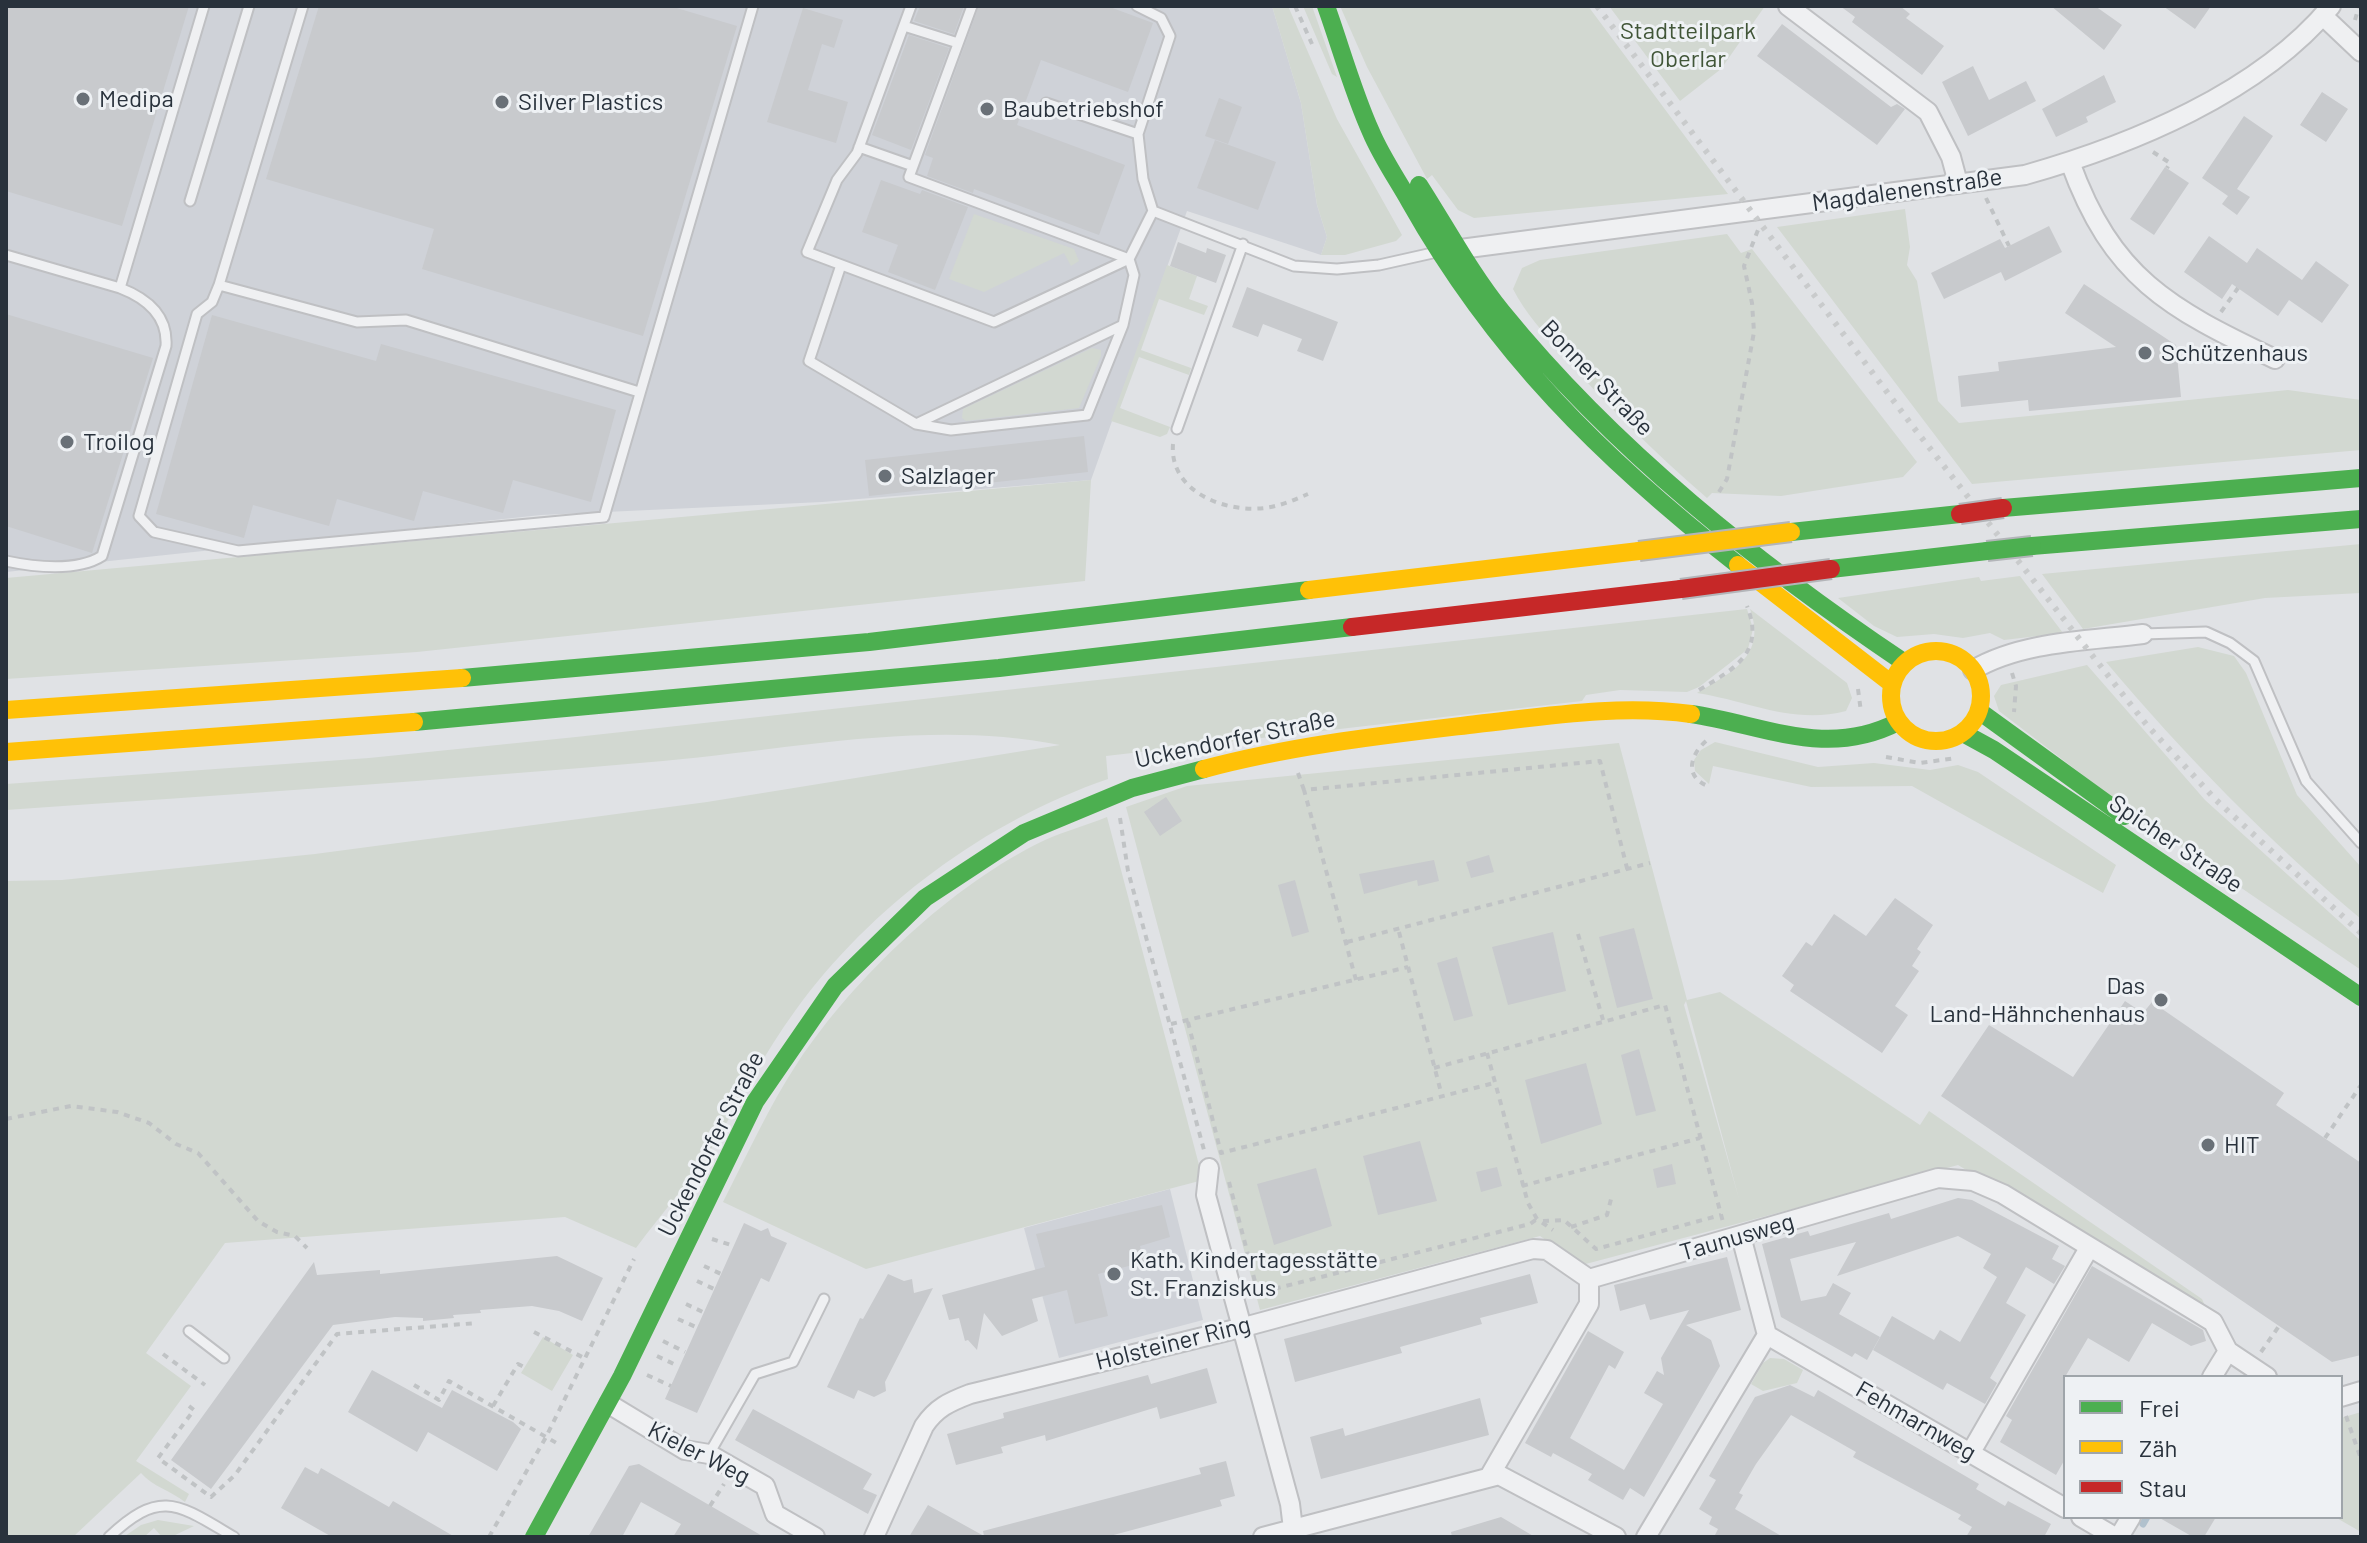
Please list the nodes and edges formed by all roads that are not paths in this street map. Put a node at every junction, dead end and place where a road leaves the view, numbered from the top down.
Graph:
1 (204, 6) edge
2 (249, 6) edge
3 (303, 6) edge
4 (753, 6) edge
5 (911, 6) edge
6 (972, 6) edge
7 (1137, 6) edge
8 (1326, 6) edge
9 (1788, 6) edge
10 (2319, 13) edge
11 (904, 26) junction
12 (958, 43) junction
13 (1343, 48) junction
14 (2361, 52) edge
15 (1046, 103) dead end
16 (1138, 134) junction
17 (859, 147) junction
18 (2070, 162) junction
19 (913, 166) junction
20 (1958, 183) junction
21 (190, 201) dead end
22 (1153, 211) junction
23 (1243, 244) junction
24 (1458, 249) junction
25 (1438, 252) junction
26 (6, 255) edge
27 (1129, 259) junction
28 (841, 265) junction
29 (219, 285) junction
30 (120, 288) junction
31 (1123, 325) junction
32 (2275, 359) dead end
33 (639, 392) junction
34 (916, 424) junction
35 (1177, 429) road end
36 (2361, 478) edge
37 (2361, 519) edge
38 (6, 561) edge
39 (2143, 634) joint
40 (1905, 663) junction
41 (1973, 670) junction
42 (1892, 684) junction
43 (6, 710) edge
44 (1979, 711) junction
45 (1898, 722) junction
46 (1963, 733) junction
47 (6, 752) edge
48 (2361, 843) edge
49 (2361, 980) edge
50 (2361, 997) edge
51 (1219, 1163) road end
52 (1735, 1238) junction
53 (2089, 1248) junction
54 (1589, 1279) junction
55 (824, 1299) dead end
56 (1244, 1327) junction
57 (189, 1331) dead end
58 (1767, 1335) junction
59 (2228, 1351) junction
60 (224, 1358) dead end
61 (2259, 1372) edge
62 (2213, 1375) edge
63 (609, 1404) junction
64 (1971, 1452) junction
65 (709, 1454) junction
66 (1489, 1477) junction
67 (2063, 1507) edge
68 (2085, 1519) edge
69 (2130, 1519) edge
70 (1293, 1533) edge
71 (109, 1537) edge
72 (234, 1537) edge
73 (534, 1537) edge
74 (815, 1537) edge
75 (874, 1537) edge
76 (1263, 1537) edge
77 (1616, 1537) edge
78 (1646, 1537) edge
79 (2117, 1537) edge

1 - 30 lane
2 - 21 lane
3 - 29 lane
4 - 33 lane
5 - 11 lane
6 - 12 lane
7 - 16 lane
8 - 13 main road, Bonner Straße
9 - 20 street
10 - 14 street
10 - 18 street, Magdalenenstraße
11 - 12 lane
11 - 17 lane
12 - 19 lane
13 - 24 main road, Bonner Straße
13 - 25 main road, Bonner Straße
15 - 16 lane
16 - 22 lane
17 - 19 lane
17 - 28 lane
18 - 20 street, Magdalenenstraße
18 - 32 street
19 - 27 lane
20 - 24 street, Magdalenenstraße
22 - 23 lane
22 - 27 lane
23 - 25 lane
23 - 35 lane
24 - 25 street, Magdalenenstraße
24 - 40 main road, Bonner Straße
25 - 42 main road, Bonner Straße
26 - 30 lane
27 - 28 lane
27 - 31 lane
28 - 34 lane
29 - 33 lane
29 - 33 lane
30 - 38 lane
31 - 34 lane
31 - 34 lane
36 - 43 main road, bridge
37 - 47 main road, bridge
39 - 41 street
39 - 48 lane
40 - 41 main road
40 - 42 main road
41 - 44 main road
42 - 45 main road
44 - 46 main road
44 - 49 main road, Spicher Straße
45 - 46 main road
45 - 63 main road, Uckendorfer Straße
46 - 50 main road, Spicher Straße
51 - 56 street
52 - 53 street, Taunusweg
52 - 54 street, Taunusweg
52 - 58 street
53 - 59 street, Taunusweg
53 - 64 street
54 - 56 street, Holsteiner Ring
54 - 66 street
55 - 65 lane
56 - 70 street
56 - 75 street, Holsteiner Ring
57 - 60 lane
58 - 64 street, Fehmarnweg
58 - 78 street
59 - 61 street
59 - 62 street
63 - 65 street, Kieler Weg
63 - 73 main road, Uckendorfer Straße
64 - 67 street, Fehmarnweg
65 - 74 street, Kieler Weg
66 - 70 street
66 - 77 street
68 - 79 street
69 - 79 street
70 - 76 street
71 - 72 lane

